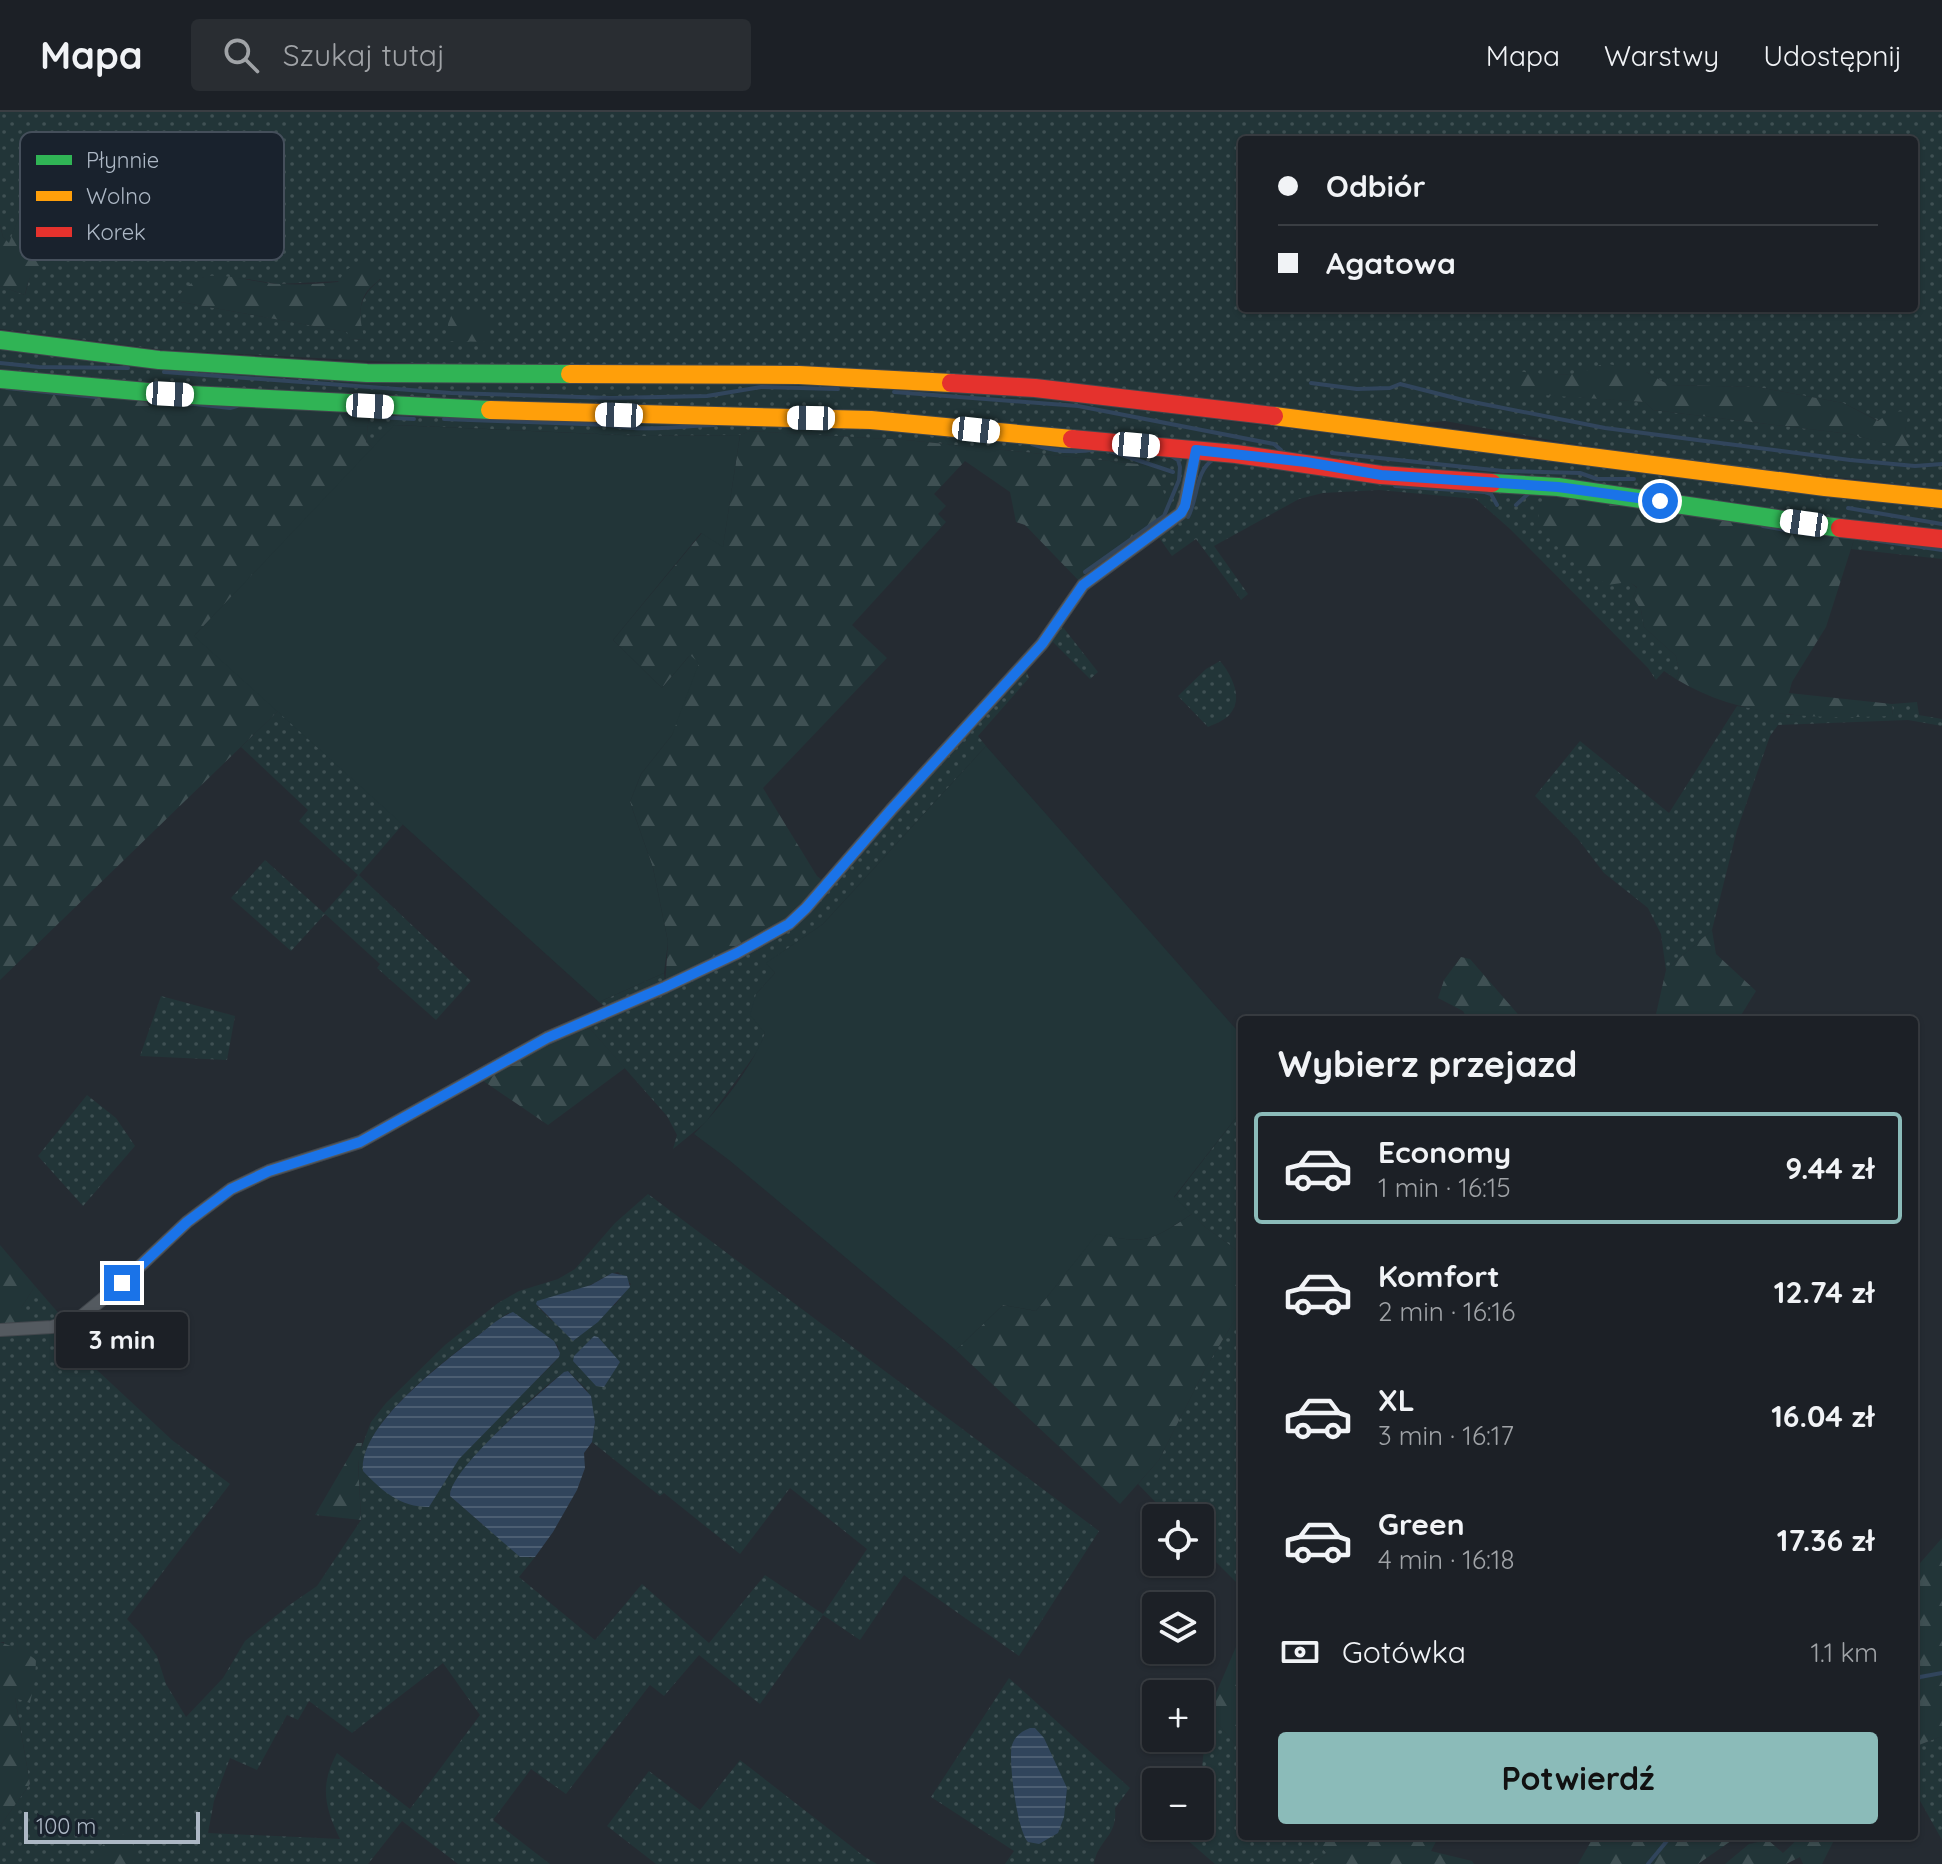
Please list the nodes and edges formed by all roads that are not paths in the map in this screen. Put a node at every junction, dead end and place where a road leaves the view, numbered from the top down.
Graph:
1 (0, 340) edge
2 (0, 379) edge
3 (1196, 450) junction
4 (1942, 499) edge
5 (1942, 539) edge
6 (0, 1330) edge

1 - 4 main road
2 - 3 main road
3 - 5 main road
3 - 6 street

